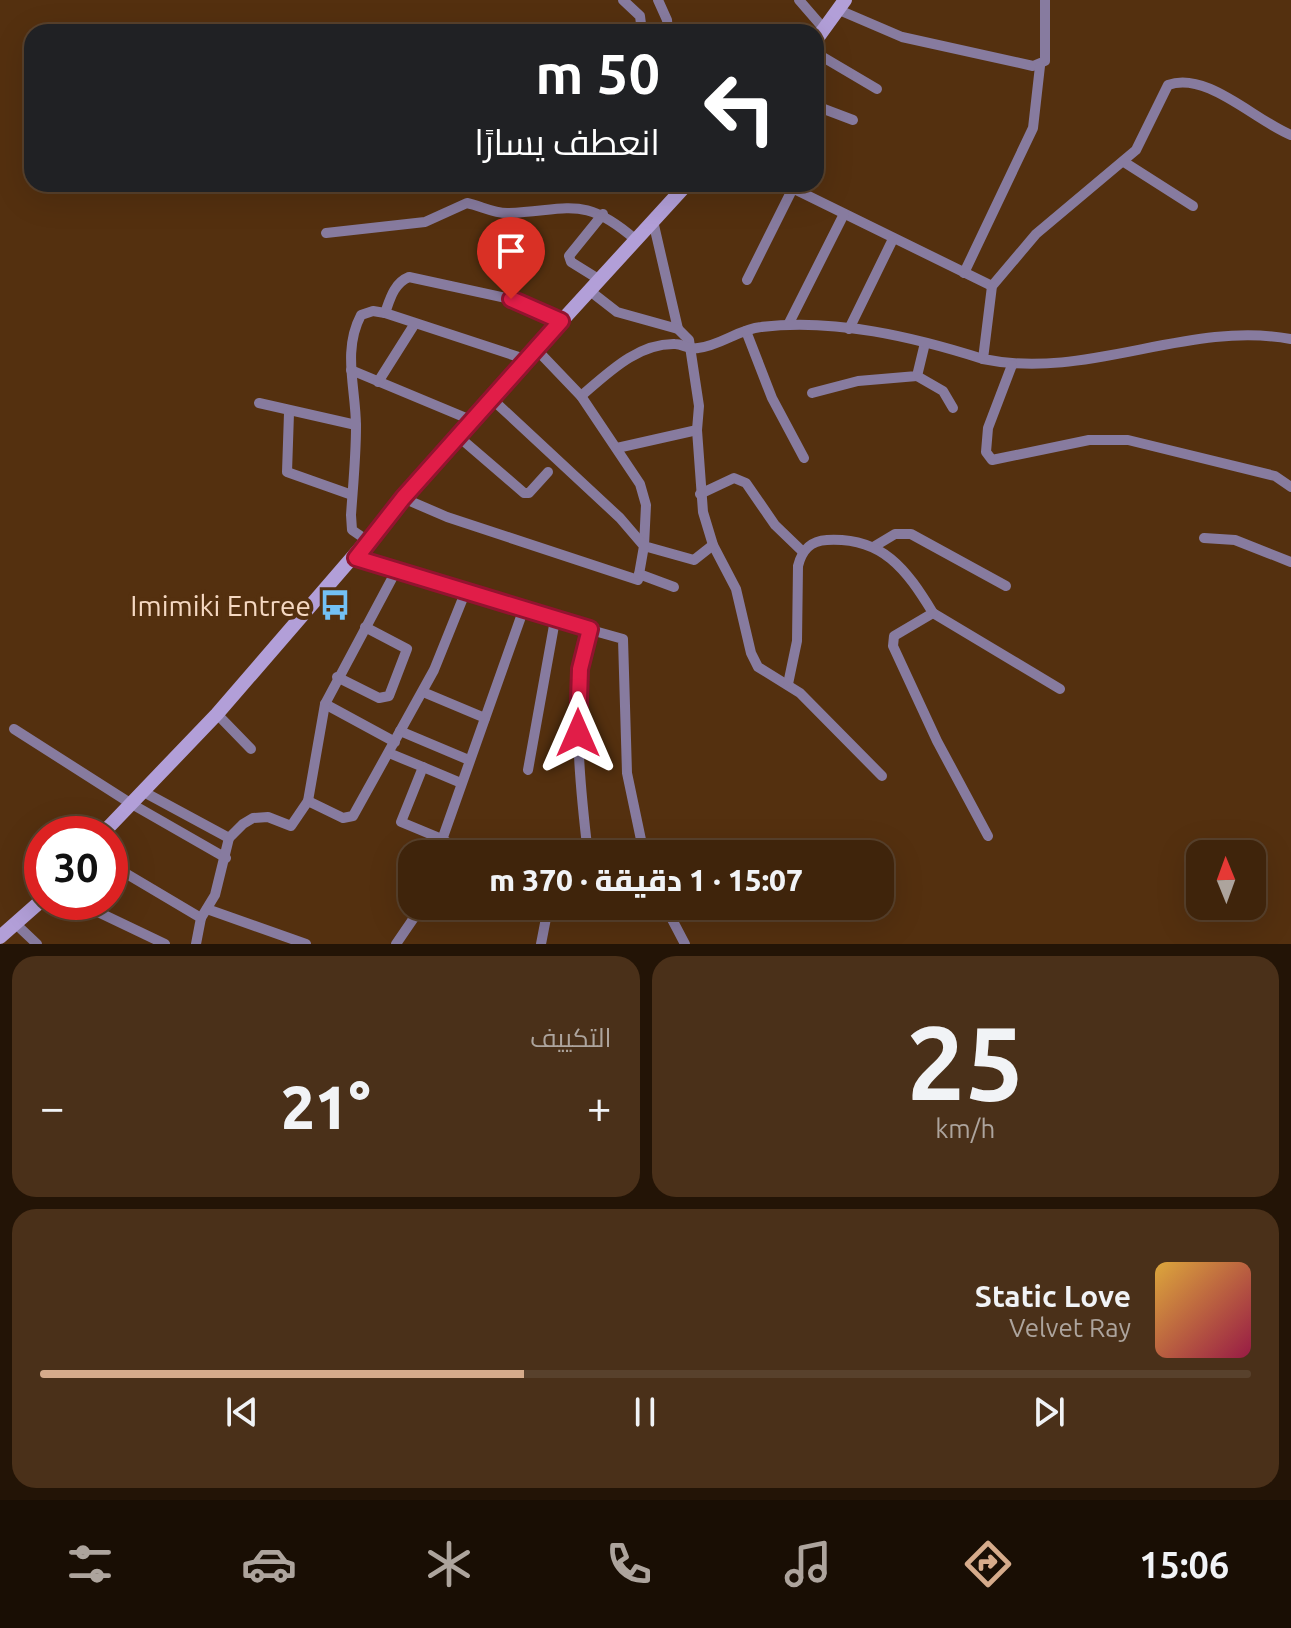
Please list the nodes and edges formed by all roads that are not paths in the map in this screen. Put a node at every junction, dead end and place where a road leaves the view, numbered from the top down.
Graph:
1 (623, 0) edge
2 (658, 0) edge
3 (799, 0) edge
4 (1045, 0) edge
5 (842, 5) edge
6 (641, 24) edge
7 (667, 24) edge
8 (813, 24) edge
9 (824, 30) edge
10 (824, 58) edge
11 (1040, 66) junction
12 (877, 89) dead end
13 (824, 109) edge
14 (853, 120) dead end
15 (1291, 135) edge
16 (1124, 162) junction
17 (680, 192) edge
18 (785, 192) edge
19 (800, 192) edge
20 (1193, 206) dead end
21 (603, 214) junction
22 (844, 214) junction
23 (653, 221) junction
24 (326, 233) dead end
25 (893, 239) junction
26 (636, 240) junction
27 (964, 273) junction
28 (747, 280) dead end
29 (595, 286) junction
30 (992, 286) junction
31 (385, 313) junction
32 (561, 321) junction
33 (414, 325) junction
34 (788, 325) junction
35 (678, 329) junction
36 (849, 329) junction
37 (746, 331) junction
38 (1291, 339) edge
39 (925, 343) junction
40 (691, 349) junction
41 (533, 355) junction
42 (983, 359) junction
43 (1012, 365) junction
44 (351, 370) junction
45 (917, 376) junction
46 (378, 382) junction
47 (812, 393) dead end
48 (581, 396) junction
49 (493, 400) junction
50 (259, 403) dead end
51 (953, 408) dead end
52 (289, 413) junction
53 (471, 420) junction
54 (356, 425) junction
55 (697, 430) junction
56 (459, 437) junction
57 (617, 448) junction
58 (804, 458) dead end
59 (548, 472) dead end
60 (1291, 487) edge
61 (700, 494) junction
62 (352, 495) junction
63 (403, 498) junction
64 (1204, 538) dead end
65 (368, 541) junction
66 (713, 545) junction
67 (644, 546) junction
68 (875, 546) junction
69 (802, 551) junction
70 (356, 558) junction
71 (1291, 562) edge
72 (396, 571) junction
73 (639, 574) junction
74 (1006, 586) dead end
75 (674, 587) dead end
76 (465, 593) junction
77 (523, 611) junction
78 (933, 613) junction
79 (555, 620) junction
80 (365, 627) junction
81 (590, 629) junction
82 (337, 677) junction
83 (788, 684) junction
84 (1060, 689) dead end
85 (423, 692) junction
86 (325, 704) junction
87 (217, 714) junction
88 (485, 718) junction
89 (14, 729) dead end
90 (398, 736) junction
91 (251, 749) dead end
92 (389, 753) junction
93 (469, 760) junction
94 (423, 767) junction
95 (528, 770) dead end
96 (882, 776) dead end
97 (461, 783) junction
98 (142, 791) junction
99 (308, 801) junction
100 (130, 803) junction
101 (118, 816) edge
102 (988, 836) dead end
103 (229, 838) junction
104 (442, 839) joint
105 (587, 840) edge
106 (641, 840) edge
107 (226, 858) junction
108 (128, 874) edge
109 (204, 914) junction
110 (24, 918) edge
111 (115, 920) edge
112 (412, 920) edge
113 (546, 920) edge
114 (672, 920) edge
115 (17, 925) junction
116 (0, 937) edge
117 (37, 944) edge
118 (165, 944) edge
119 (196, 944) edge
120 (306, 944) edge
121 (396, 944) edge
122 (541, 944) edge
123 (685, 944) edge

1 - 6 street
2 - 7 street
3 - 8 street
4 - 11 street
5 - 9 street
5 - 11 street
10 - 12 street
11 - 27 street
13 - 14 street
15 - 16 street
16 - 20 street
16 - 30 street
17 - 23 street
18 - 28 street
19 - 22 street
21 - 24 street
21 - 26 street
21 - 29 street
22 - 25 street
22 - 34 street
23 - 26 street
23 - 35 street
25 - 27 street
25 - 36 street
26 - 29 street
27 - 30 street
29 - 32 street
29 - 35 street
30 - 42 street
31 - 32 street
31 - 33 street
31 - 44 street
32 - 41 street
33 - 41 street
33 - 46 street
34 - 36 street
34 - 37 street
35 - 40 street
36 - 39 street
37 - 40 street
37 - 58 street
38 - 43 street
39 - 42 street
39 - 45 street
40 - 48 street
40 - 55 street
41 - 48 street
41 - 49 street
42 - 43 street
43 - 60 street
44 - 46 street
44 - 54 street
45 - 47 street
45 - 51 street
46 - 53 street
48 - 57 street
49 - 53 street
49 - 67 street
50 - 52 street
52 - 54 street
52 - 62 street
53 - 56 street
54 - 62 street
55 - 57 street
55 - 61 street
56 - 59 street
56 - 63 street
57 - 67 street
61 - 66 street
61 - 69 street
62 - 65 street
63 - 65 street
63 - 73 street
64 - 71 street
65 - 70 street
66 - 67 street
66 - 83 street
67 - 73 street
68 - 69 street
68 - 74 street
68 - 78 street
69 - 83 street
70 - 72 street
70 - 87 street
72 - 76 street
72 - 80 street
73 - 75 street
76 - 77 street
76 - 85 street
77 - 79 street
77 - 88 street
78 - 84 street
78 - 102 street
79 - 81 street
79 - 95 street
80 - 82 street
80 - 82 street
81 - 105 street
81 - 106 street
82 - 86 street
83 - 96 street
85 - 88 street
85 - 90 street
86 - 90 street
86 - 99 street
87 - 91 street
87 - 98 street
88 - 93 street
89 - 100 street
90 - 92 street
90 - 93 street
92 - 94 street
92 - 99 street
93 - 97 street
94 - 97 street
94 - 104 street
97 - 104 street
98 - 100 street
98 - 103 street
99 - 103 street
100 - 101 street
100 - 107 street
103 - 107 street
107 - 109 street
108 - 109 street
109 - 119 street
109 - 120 street
110 - 115 street
111 - 118 street
112 - 121 street
113 - 122 street
114 - 123 street
115 - 116 street
115 - 117 street

